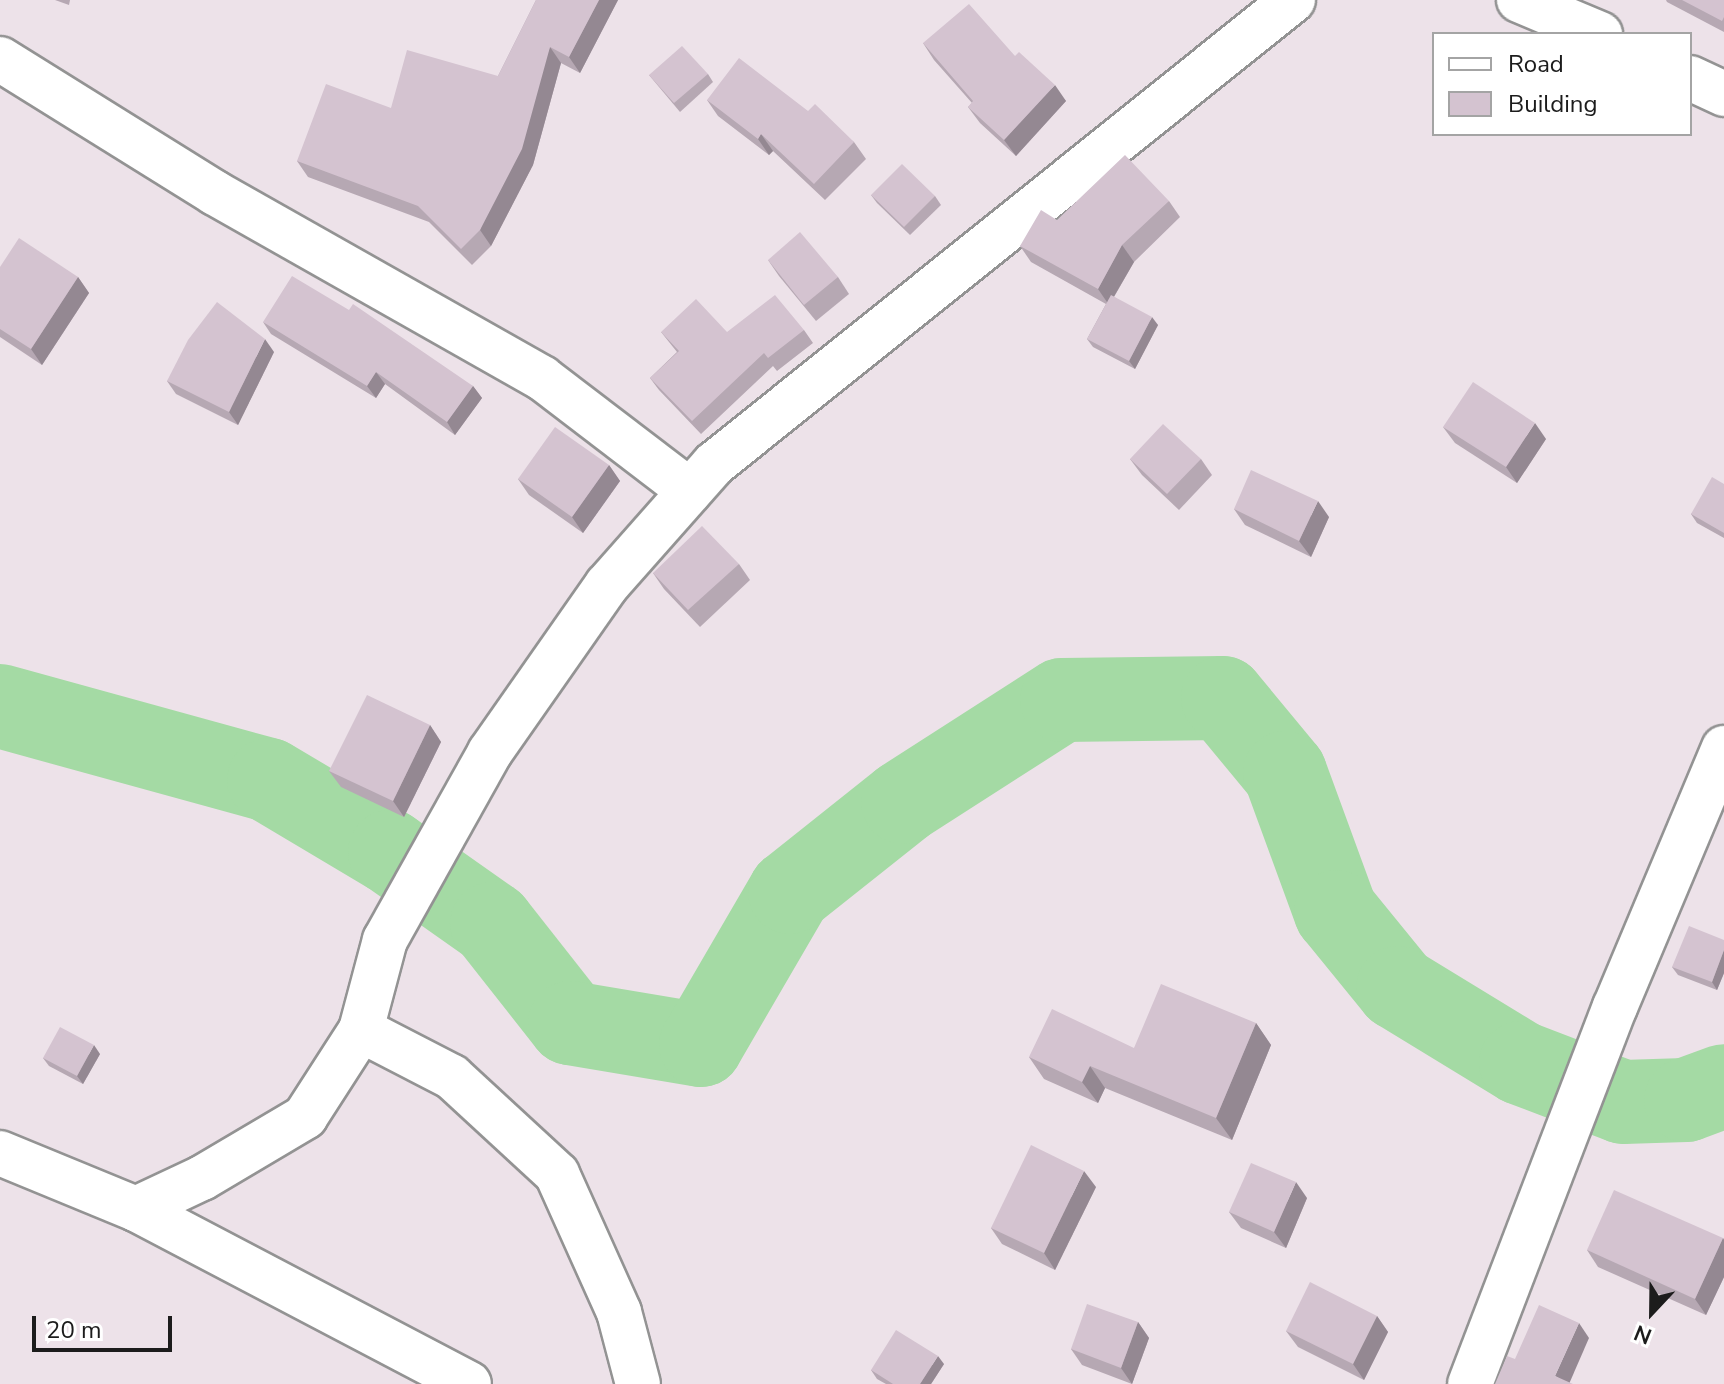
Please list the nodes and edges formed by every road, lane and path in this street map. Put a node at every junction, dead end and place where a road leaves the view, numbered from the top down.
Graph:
1 (1293, 0) edge
2 (1519, 0) edge
3 (1595, 32) edge
4 (0, 59) edge
5 (1692, 79) edge
6 (1724, 94) edge
7 (690, 491) junction
8 (1724, 748) edge
9 (361, 1030) junction
10 (0, 1153) edge
11 (136, 1209) junction
12 (469, 1384) edge
13 (638, 1384) edge
14 (1470, 1384) edge

1 - 7 street
2 - 3 street
4 - 7 street
5 - 6 street
7 - 9 street
8 - 14 street
9 - 11 street
9 - 13 street
10 - 11 street
11 - 12 street

